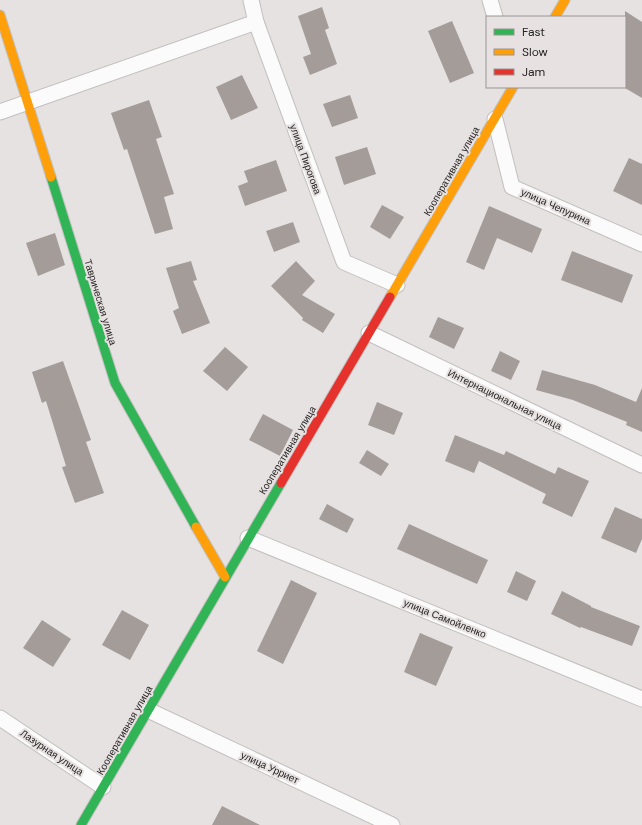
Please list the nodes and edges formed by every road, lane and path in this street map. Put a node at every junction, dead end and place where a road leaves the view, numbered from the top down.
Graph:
1 (251, 0) edge
2 (490, 0) edge
3 (565, 0) edge
4 (0, 15) edge
5 (495, 16) edge
6 (556, 16) edge
7 (256, 22) junction
8 (512, 88) edge
9 (27, 103) junction
10 (0, 112) edge
11 (494, 119) junction
12 (642, 244) edge
13 (397, 285) junction
14 (369, 333) junction
15 (642, 464) edge
16 (248, 538) junction
17 (225, 577) junction
18 (642, 699) edge
19 (148, 710) junction
20 (0, 718) edge
21 (103, 787) junction
22 (81, 825) edge
23 (392, 825) edge

1 - 7 street, улица Пирогова
2 - 5 street
3 - 6 street
4 - 9 street, Таврическая улица
7 - 9 street
7 - 13 street, улица Пирогова
8 - 11 street, Кооперативная улица
9 - 10 street
9 - 17 street, Таврическая улица
11 - 12 street, улица Чепурина
11 - 13 street, Кооперативная улица
13 - 14 street, Кооперативная улица
14 - 15 street, Интернациональная улица
14 - 16 street, Кооперативная улица
16 - 17 street, Кооперативная улица
16 - 18 street, улица Самойленко
17 - 19 street, Кооперативная улица
19 - 21 street, Кооперативная улица
19 - 23 street, улица Урриет
20 - 21 street, Лазурная улица
21 - 22 street, Кооперативная улица

